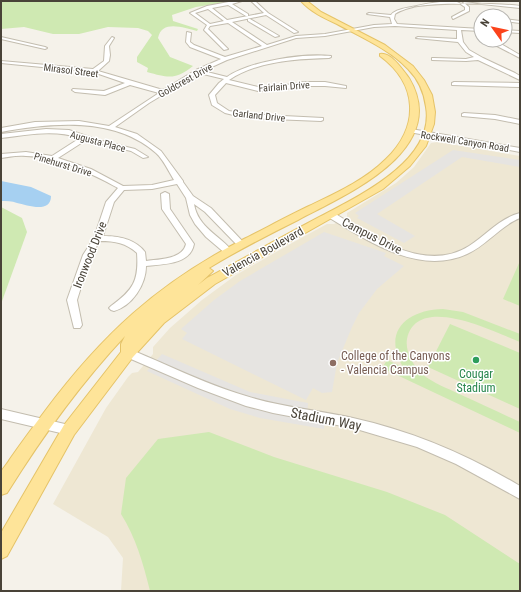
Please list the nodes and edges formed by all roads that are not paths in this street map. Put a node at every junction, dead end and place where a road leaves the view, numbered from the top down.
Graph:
1 (240, 1) edge
2 (253, 1) edge
3 (304, 1) edge
4 (459, 1) edge
5 (472, 1) edge
6 (230, 4) junction
7 (299, 6) dead end
8 (208, 7) junction
9 (520, 7) edge
10 (267, 14) junction
11 (370, 14) dead end
12 (392, 16) junction
13 (454, 18) dead end
14 (225, 20) dead end
15 (230, 22) junction
16 (209, 25) junction
17 (284, 25) junction
18 (395, 25) junction
19 (277, 26) dead end
20 (271, 28) dead end
21 (264, 29) junction
22 (459, 30) junction
23 (473, 30) edge
24 (296, 32) dead end
25 (348, 32) junction
26 (189, 33) dead end
27 (277, 36) dead end
28 (1, 38) edge
29 (112, 38) dead end
30 (418, 38) dead end
31 (460, 41) junction
32 (300, 43) dead end
33 (267, 47) junction
34 (45, 48) dead end
35 (503, 48) edge
36 (226, 49) dead end
37 (329, 57) dead end
38 (520, 57) edge
39 (480, 58) junction
40 (434, 59) dead end
41 (225, 60) junction
42 (1, 62) edge
43 (520, 70) edge
44 (94, 71) junction
45 (196, 72) junction
46 (511, 72) junction
47 (520, 78) edge
48 (226, 81) junction
49 (130, 83) junction
50 (454, 84) dead end
51 (520, 85) edge
52 (344, 87) dead end
53 (75, 90) dead end
54 (163, 92) junction
55 (464, 115) dead end
56 (321, 119) dead end
57 (520, 122) edge
58 (110, 128) junction
59 (1, 130) edge
60 (411, 131) junction
61 (426, 134) junction
62 (1, 136) edge
63 (84, 138) junction
64 (520, 150) edge
65 (1, 156) edge
66 (145, 157) dead end
67 (52, 159) junction
68 (180, 181) junction
69 (358, 184) junction
70 (122, 188) junction
71 (165, 194) dead end
72 (190, 198) junction
73 (331, 215) junction
74 (520, 215) edge
75 (98, 238) junction
76 (242, 245) junction
77 (229, 252) junction
78 (143, 264) junction
79 (114, 308) dead end
80 (77, 325) dead end
81 (128, 353) junction
82 (1, 414) edge
83 (45, 423) junction
84 (69, 430) junction
85 (1, 487) edge
86 (520, 493) edge
87 (1, 550) edge

1 - 6 street
2 - 10 street
3 - 25 main road, Valencia Boulevard
4 - 5 street
4 - 12 street
4 - 13 street
5 - 9 street
6 - 8 street
6 - 21 street
7 - 25 main road, Valencia Boulevard
8 - 14 street
8 - 16 street
10 - 15 street
10 - 17 street
11 - 12 street
12 - 18 street
15 - 16 street
15 - 33 street
16 - 36 street
17 - 19 street
17 - 24 street
18 - 22 street, Goldcrest Drive
18 - 25 street, Goldcrest Drive
20 - 21 street
21 - 27 street
22 - 23 street, Goldcrest Drive
22 - 31 street
25 - 32 street, Goldcrest Drive
25 - 33 street, Goldcrest Drive
25 - 60 main road, Valencia Boulevard
25 - 61 main road, Valencia Boulevard
26 - 41 street
28 - 34 street
29 - 44 street
30 - 31 street
31 - 39 street
33 - 41 street, Goldcrest Drive
35 - 38 street
37 - 48 street
39 - 40 street
39 - 46 street
41 - 45 street, Goldcrest Drive
42 - 44 street, Mirasol Street
43 - 46 street
44 - 49 street, Mirasol Street
45 - 48 street, Fairlain Drive
45 - 54 street, Goldcrest Drive
46 - 47 street
48 - 52 street, Fairlain Drive
48 - 56 street, Garland Drive
49 - 53 street
49 - 54 street, Mirasol Street
50 - 51 street
54 - 58 street, Goldcrest Drive
55 - 57 street
58 - 59 street
58 - 68 street
60 - 61 street, Rockwell Canyon Road
60 - 69 main road, Valencia Boulevard
61 - 64 street, Rockwell Canyon Road
61 - 73 main road, Valencia Boulevard
62 - 63 street, Augusta Place
63 - 66 street, Augusta Place
63 - 67 street
65 - 67 street, Pinehurst Drive
67 - 70 street, Pinehurst Drive
68 - 70 street
68 - 72 street
69 - 73 main road
69 - 76 main road, Valencia Boulevard
70 - 75 street, Ironwood Drive
71 - 78 street
72 - 76 street
72 - 77 street
73 - 74 street, Campus Drive
73 - 81 main road, Valencia Boulevard
75 - 78 street
75 - 80 street, Ironwood Drive
76 - 77 main road, Valencia Boulevard
77 - 81 main road
77 - 83 main road, Valencia Boulevard
78 - 79 street
81 - 84 main road, Valencia Boulevard
81 - 86 street, Stadium Way
82 - 83 street
83 - 84 street
83 - 85 main road, Valencia Boulevard
84 - 87 main road, Valencia Boulevard

